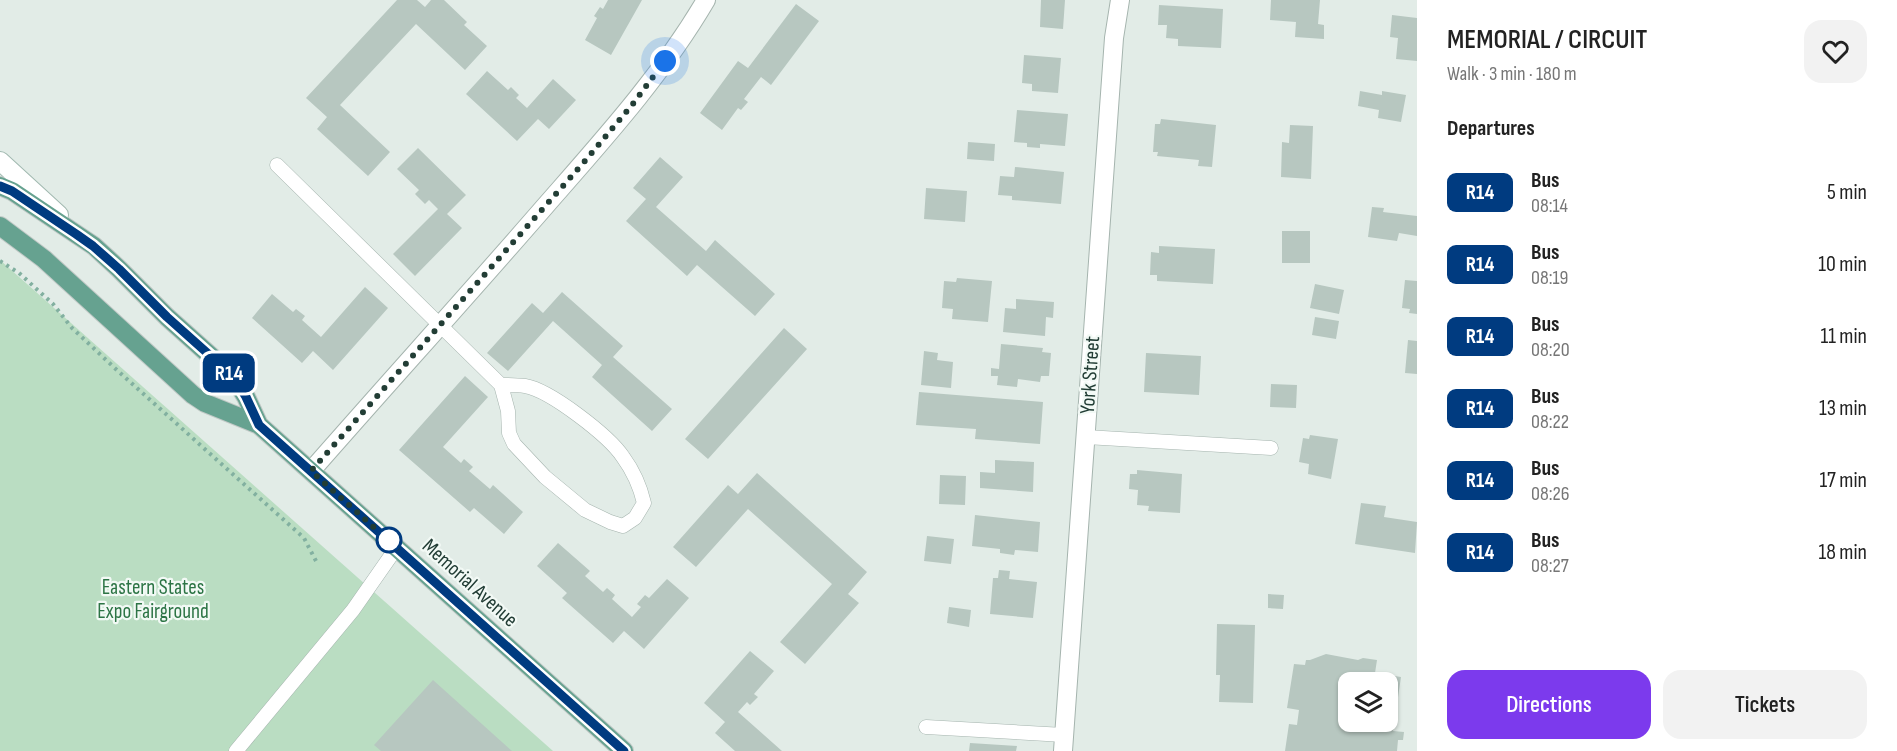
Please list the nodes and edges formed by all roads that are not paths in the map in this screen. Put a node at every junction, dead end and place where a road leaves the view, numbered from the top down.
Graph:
1 (706, 0) edge
2 (1120, 0) edge
3 (0, 161) edge
4 (277, 165) dead end
5 (0, 186) edge
6 (0, 226) edge
7 (93, 246) junction
8 (440, 325) junction
9 (501, 385) junction
10 (259, 425) junction
11 (1086, 437) junction
12 (1271, 448) dead end
13 (311, 471) junction
14 (397, 548) junction
15 (926, 727) dead end
16 (1064, 743) edge
17 (236, 751) edge
18 (624, 751) edge

1 - 8 street
2 - 11 street, York Street
3 - 7 street
4 - 8 lane
5 - 7 main road, Memorial Avenue
6 - 10 main road, Memorial Avenue
7 - 10 main road, Memorial Avenue
8 - 9 lane
8 - 13 street
9 - 9 lane
10 - 13 main road, Memorial Avenue
11 - 12 lane
11 - 16 street, York Street
13 - 14 main road, Memorial Avenue
14 - 17 lane
14 - 18 main road, Memorial Avenue
15 - 16 lane

